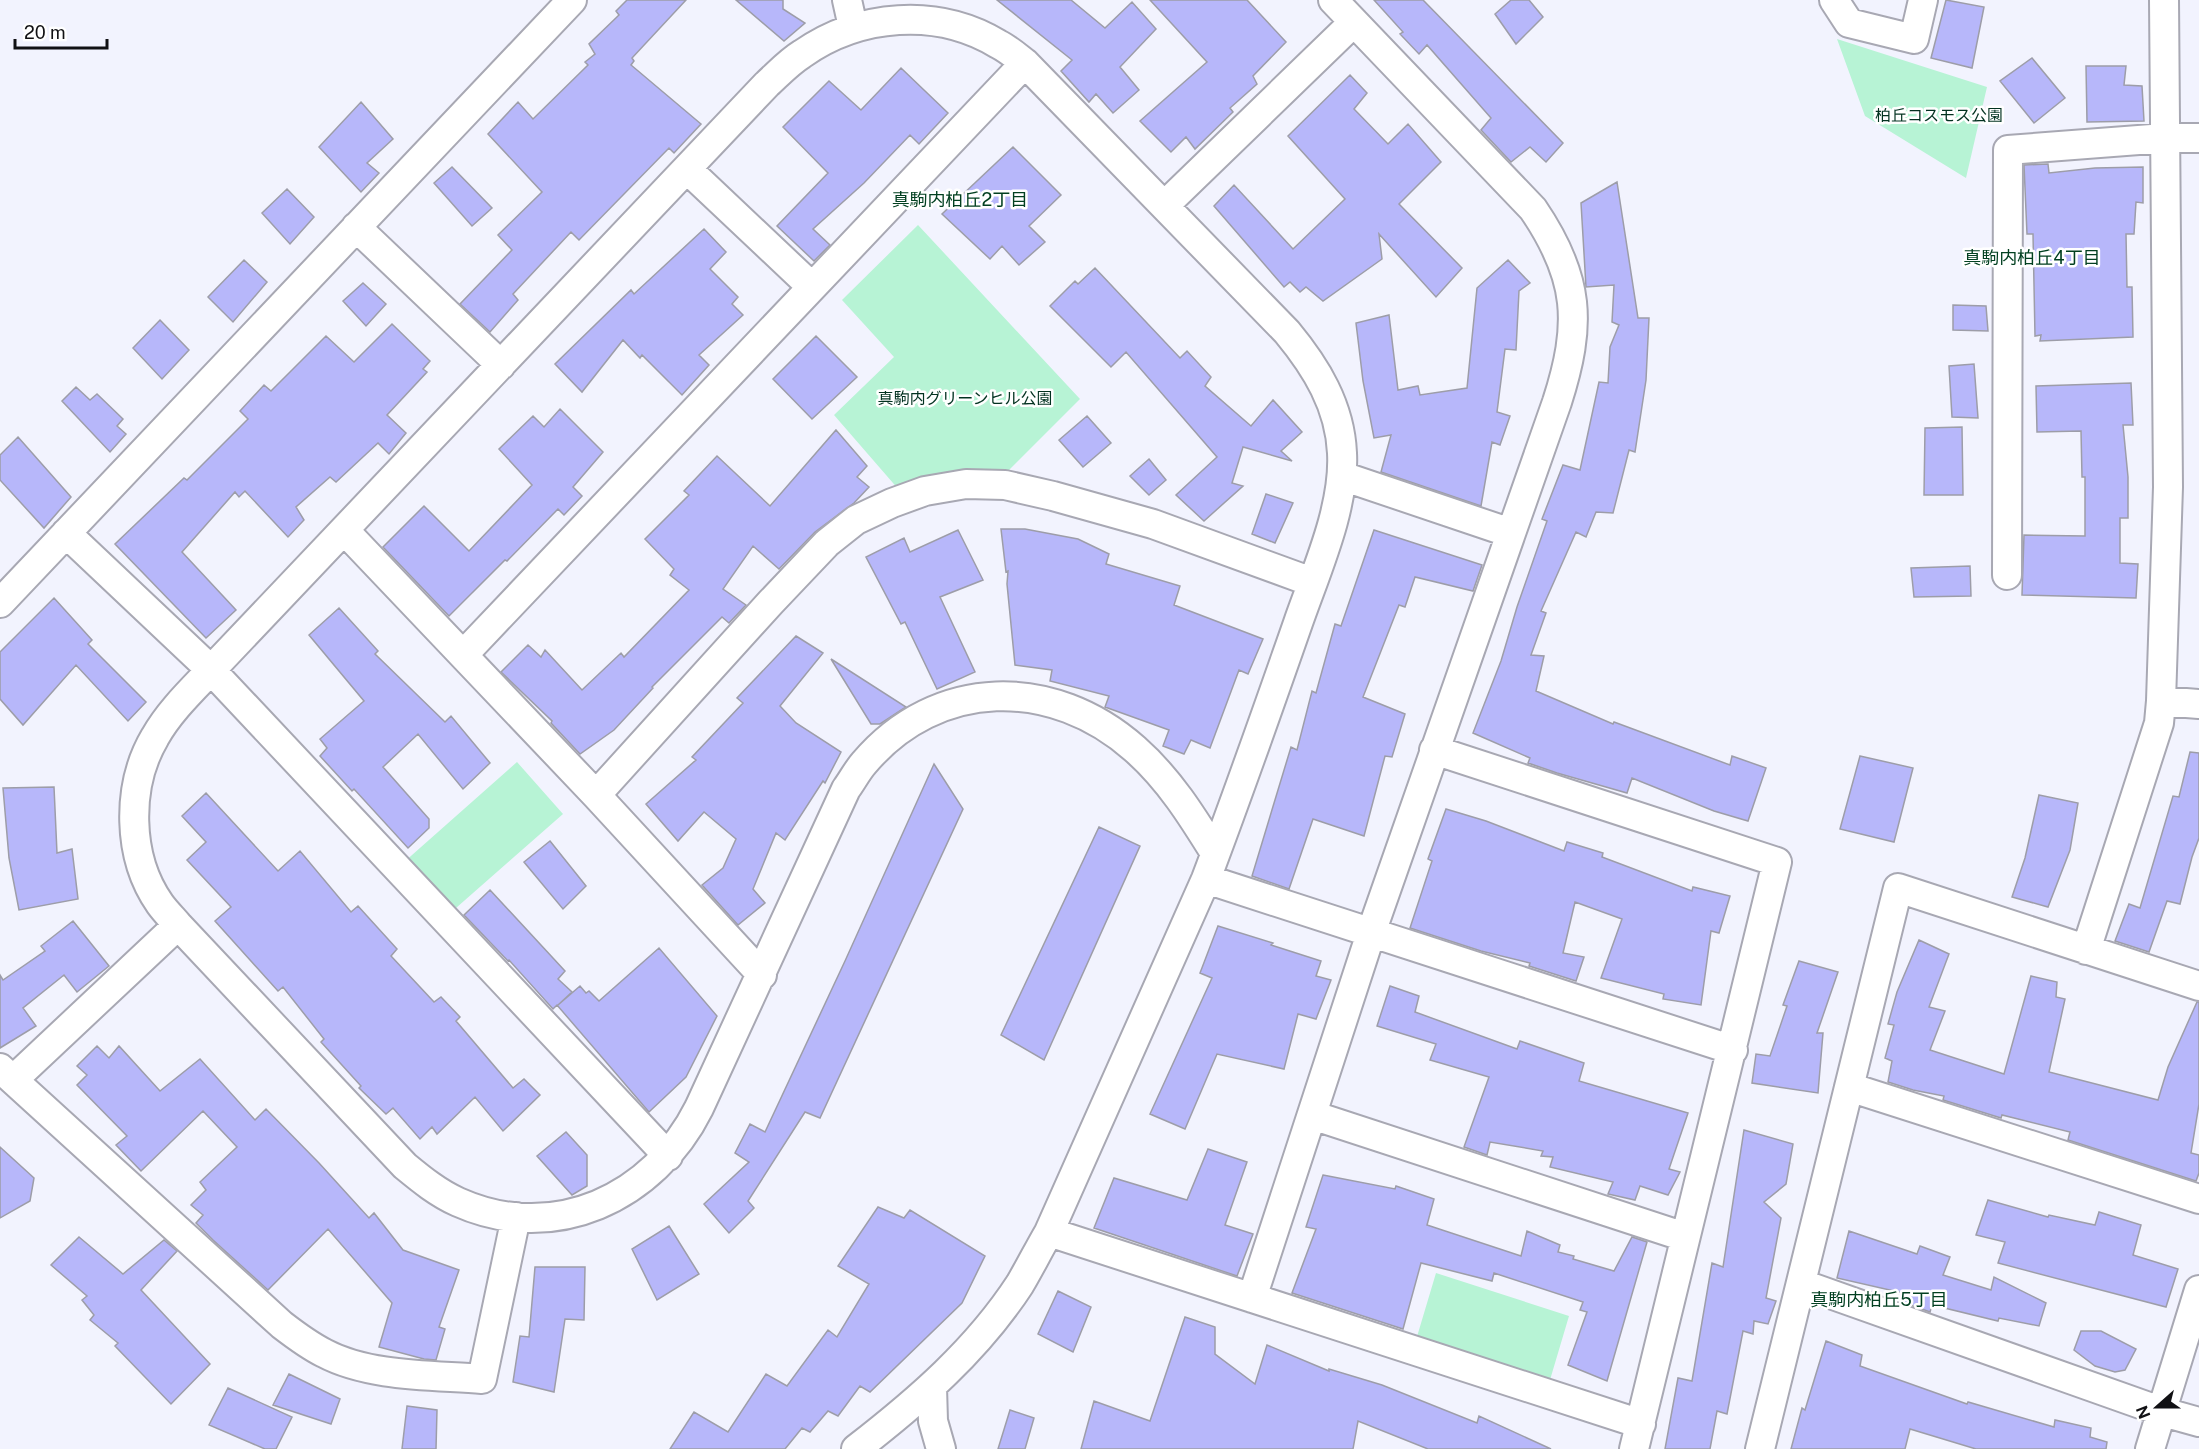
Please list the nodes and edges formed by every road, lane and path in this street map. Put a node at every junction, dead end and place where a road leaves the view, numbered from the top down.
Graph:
1 (572, 0) edge
2 (847, 0) edge
3 (1333, 0) edge
4 (1834, 0) edge
5 (1923, 0) edge
6 (2164, 0) edge
7 (1354, 22) junction
8 (853, 27) junction
9 (1025, 63) junction
10 (2165, 138) junction
11 (2199, 138) edge
12 (687, 169) junction
13 (1165, 206) junction
14 (356, 227) junction
15 (812, 287) junction
16 (501, 365) junction
17 (1342, 476) junction
18 (344, 530) junction
19 (66, 533) junction
20 (1512, 533) junction
21 (2007, 575) dead end
22 (1312, 582) junction
23 (0, 603) edge
24 (463, 655) junction
25 (211, 670) junction
26 (2161, 701) junction
27 (2199, 704) edge
28 (1434, 750) junction
29 (596, 795) junction
30 (1211, 866) junction
31 (177, 925) junction
32 (1371, 933) junction
33 (2086, 950) junction
34 (762, 975) junction
35 (2199, 986) edge
36 (1733, 1050) junction
37 (7, 1074) edge
38 (1849, 1087) junction
39 (1312, 1115) junction
40 (668, 1156) junction
41 (2199, 1199) edge
42 (516, 1217) junction
43 (1049, 1232) junction
44 (1685, 1237) junction
45 (1802, 1284) junction
46 (2199, 1290) edge
47 (1252, 1298) junction
48 (932, 1387) junction
49 (2163, 1412) junction
50 (2199, 1422) edge
51 (1637, 1437) edge
52 (856, 1449) edge
53 (941, 1449) edge
54 (1761, 1449) edge
55 (2150, 1449) edge

1 - 14 street
2 - 8 street
3 - 7 street
4 - 5 street
6 - 10 street
7 - 13 street
7 - 20 street
8 - 9 street
8 - 12 street
9 - 13 street
9 - 15 street
10 - 11 street
10 - 21 street
10 - 26 street
12 - 15 street
12 - 16 street
13 - 17 street
14 - 16 street
14 - 19 street
15 - 24 street
16 - 18 street
17 - 20 street
17 - 22 street
18 - 24 street
18 - 25 street
19 - 23 street
19 - 25 street
20 - 28 street
22 - 29 street
22 - 30 street
24 - 29 street
25 - 31 street
25 - 40 street
26 - 27 street
26 - 33 street
28 - 32 street
28 - 36 street
29 - 34 street
30 - 32 street
30 - 34 street
30 - 43 street
31 - 37 street
31 - 42 street
32 - 36 street
32 - 39 street
33 - 35 street
33 - 38 street
34 - 40 street
36 - 44 street
37 - 42 street
38 - 41 street
38 - 45 street
39 - 44 street
39 - 47 street
40 - 42 street
43 - 47 street
43 - 48 street
44 - 51 street
45 - 49 street
45 - 54 street
46 - 49 street
47 - 51 street
48 - 52 street
48 - 53 street
49 - 50 street
49 - 55 street

